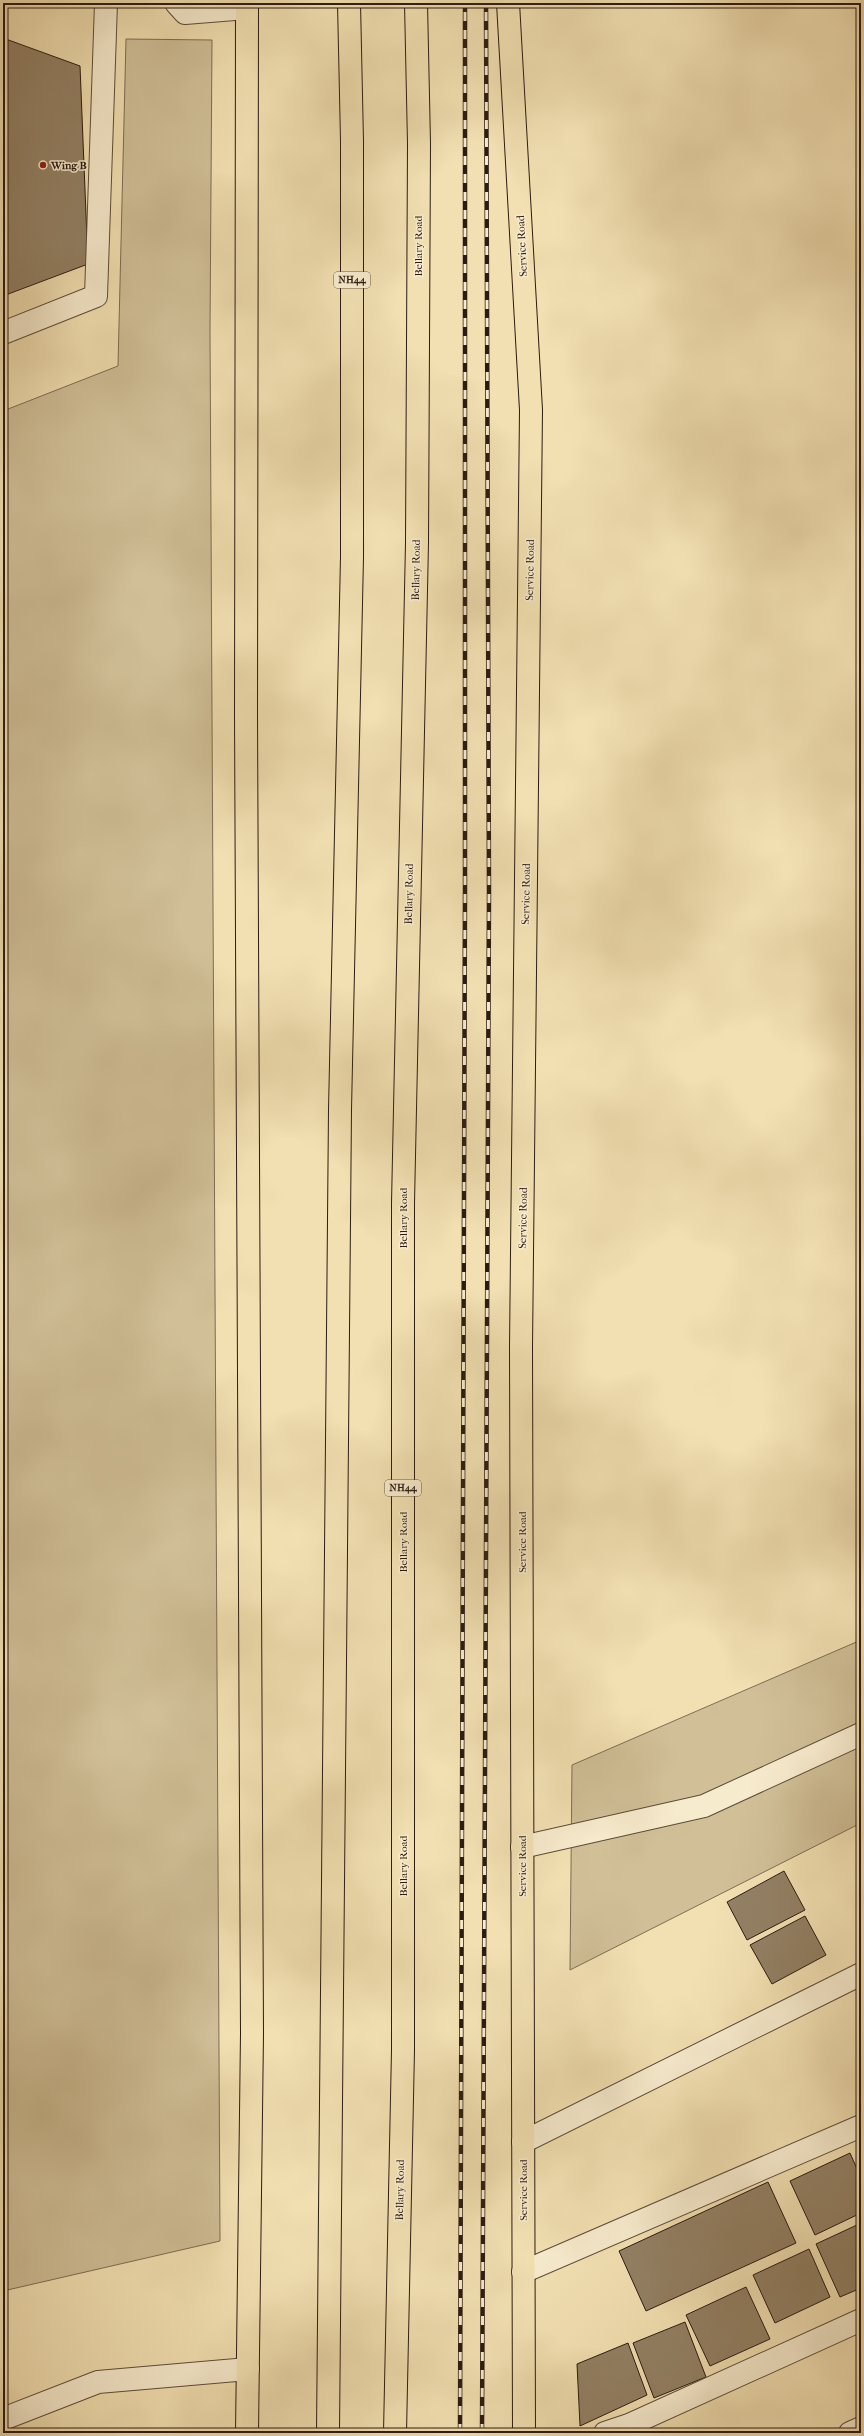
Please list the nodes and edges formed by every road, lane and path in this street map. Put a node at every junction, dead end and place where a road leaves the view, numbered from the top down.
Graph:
1 (106, 3) edge
2 (176, 3) edge
3 (349, 3) edge
4 (416, 3) edge
5 (508, 3) edge
6 (247, 5) edge
7 (3, 333) edge
8 (861, 1734) edge
9 (522, 1847) junction
10 (861, 1974) edge
11 (861, 2126) edge
12 (523, 2142) junction
13 (523, 2272) junction
14 (861, 2320) edge
15 (248, 2369) junction
16 (3, 2419) edge
17 (861, 2428) edge
18 (247, 2433) edge
19 (328, 2433) edge
20 (395, 2433) edge
21 (524, 2433) edge
22 (605, 2433) edge
23 (850, 2433) edge

1 - 7 street
2 - 6 street
3 - 19 main road, NH44
4 - 20 main road, Bellary Road / NH44
5 - 9 main road, Service Road
6 - 15 main road
8 - 9 street
9 - 12 main road, Service Road
10 - 12 street
11 - 13 street
12 - 13 main road, Service Road
13 - 21 main road, Service Road
14 - 22 street
15 - 16 street
15 - 18 main road
17 - 23 street

